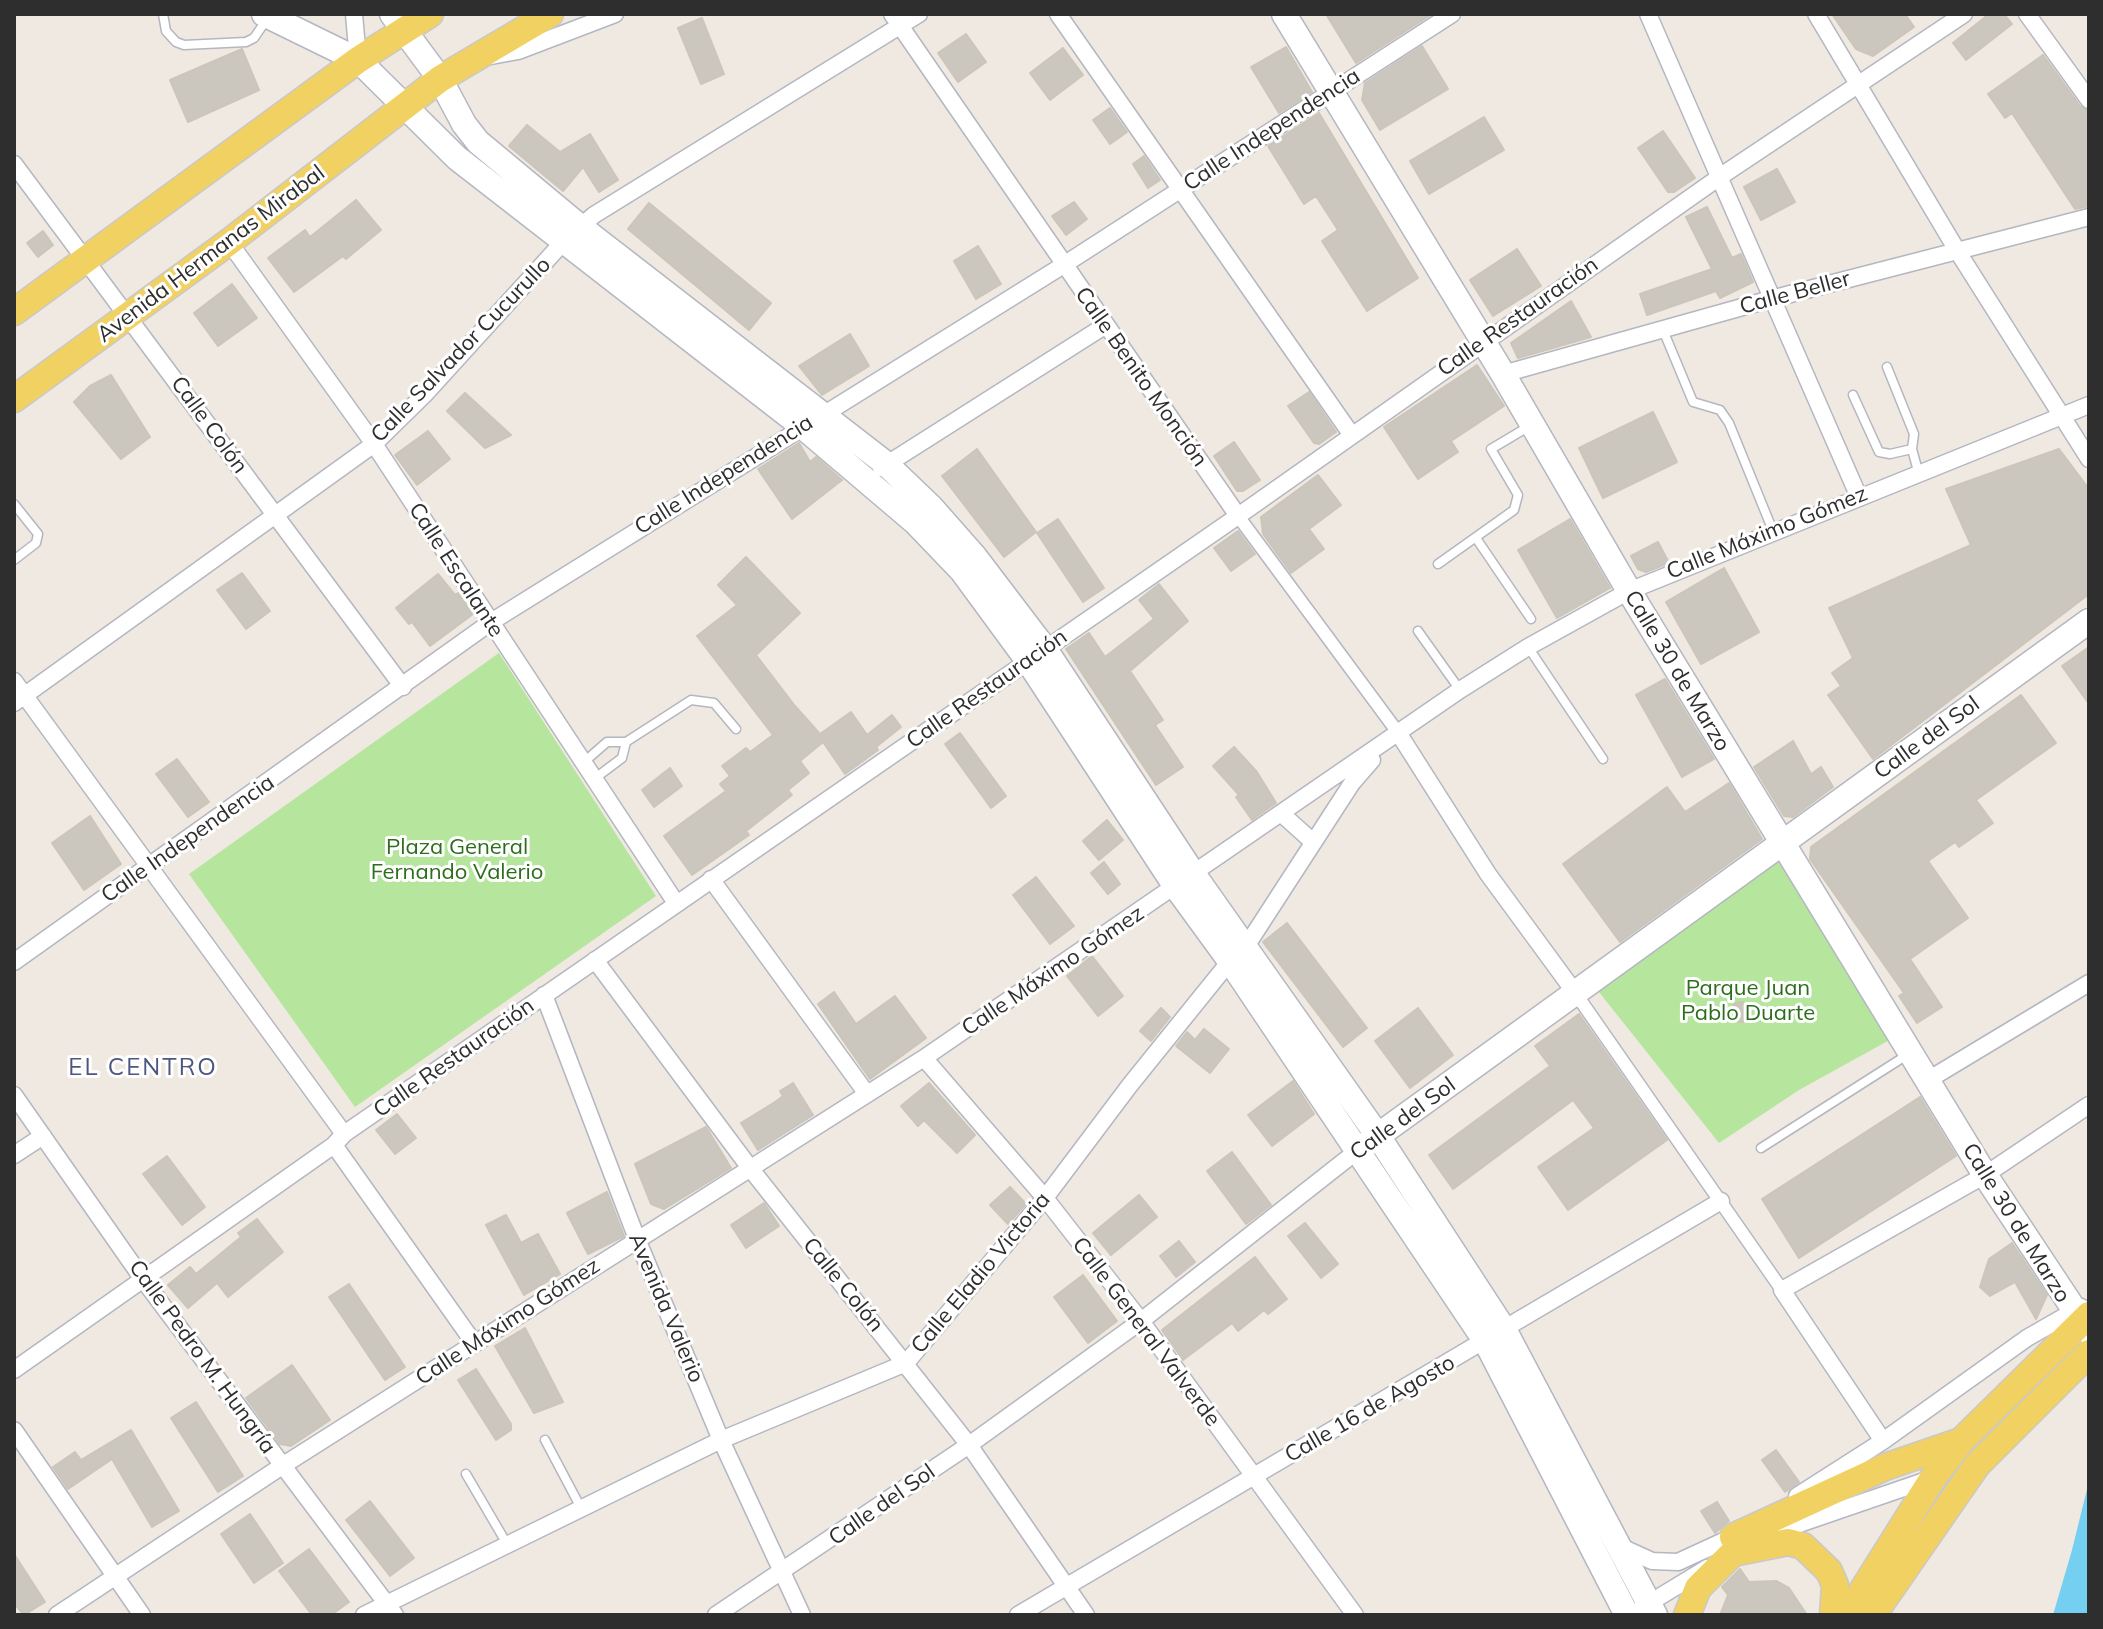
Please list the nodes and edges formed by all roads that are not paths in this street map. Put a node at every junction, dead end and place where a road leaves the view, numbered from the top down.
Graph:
1 (163, 14) edge
2 (354, 14) edge
3 (430, 14) edge
4 (550, 14) edge
5 (615, 14) edge
6 (919, 14) edge
7 (1058, 14) edge
8 (1284, 14) edge
9 (1452, 14) edge
10 (1648, 14) edge
11 (1816, 14) edge
12 (1964, 14) edge
13 (2027, 14) edge
14 (266, 15) edge
15 (895, 20) edge
16 (399, 21) edge
17 (473, 57) junction
18 (358, 60) junction
19 (440, 79) junction
20 (1860, 85) junction
21 (1331, 92) junction
22 (2089, 100) edge
23 (405, 106) junction
24 (14, 164) edge
25 (1721, 176) junction
26 (1180, 189) junction
27 (2089, 217) edge
28 (572, 233) junction
29 (229, 242) junction
30 (1958, 252) junction
31 (85, 258) junction
32 (1062, 266) junction
33 (1771, 299) junction
34 (14, 312) edge
35 (129, 315) junction
36 (1106, 325) junction
37 (1663, 329) junction
38 (1483, 341) junction
39 (1887, 367) dead end
40 (1503, 374) junction
41 (1853, 395) dead end
42 (14, 399) edge
43 (2089, 405) edge
44 (2062, 416) junction
45 (812, 420) junction
46 (1533, 425) junction
47 (1351, 434) junction
48 (374, 444) junction
49 (1912, 449) junction
50 (2089, 459) edge
51 (1918, 471) junction
52 (878, 473) junction
53 (1858, 495) junction
54 (14, 504) edge
55 (275, 514) junction
56 (1238, 516) junction
57 (1773, 531) junction
58 (1476, 538) junction
59 (14, 560) edge
60 (1438, 564) dead end
61 (1629, 591) junction
62 (1531, 619) dead end
63 (2089, 621) edge
64 (491, 622) junction
65 (1418, 631) dead end
66 (1528, 647) junction
67 (1036, 655) junction
68 (14, 681) edge
69 (403, 687) junction
70 (1460, 690) junction
71 (19, 699) edge
72 (736, 729) dead end
73 (1392, 739) junction
74 (626, 742) junction
75 (1603, 759) dead end
76 (583, 762) junction
77 (594, 779) junction
78 (1283, 815) junction
79 (1313, 842) junction
80 (1782, 842) junction
81 (148, 867) junction
82 (711, 879) junction
83 (1185, 881) junction
84 (676, 903) junction
85 (1238, 953) junction
86 (595, 960) junction
87 (14, 962) edge
88 (2089, 983) edge
89 (1576, 994) junction
90 (544, 995) junction
91 (1911, 1052) junction
92 (924, 1058) junction
93 (1928, 1080) junction
94 (867, 1094) junction
95 (14, 1095) edge
96 (2089, 1105) edge
97 (43, 1136) junction
98 (1378, 1136) junction
99 (339, 1140) junction
100 (1761, 1148) dead end
101 (1357, 1151) junction
102 (14, 1155) edge
103 (750, 1168) junction
104 (1985, 1175) junction
105 (1045, 1198) junction
106 (1721, 1201) junction
107 (637, 1239) junction
108 (142, 1278) junction
109 (1782, 1290) junction
110 (2084, 1316) edge
111 (1141, 1321) junction
112 (1495, 1336) junction
113 (474, 1343) junction
114 (2089, 1353) edge
115 (906, 1363) junction
116 (14, 1370) edge
117 (14, 1430) edge
118 (545, 1440) dead end
119 (721, 1440) junction
120 (1883, 1441) junction
121 (1961, 1441) junction
122 (969, 1445) junction
123 (1977, 1465) junction
124 (282, 1466) junction
125 (466, 1474) dead end
126 (1252, 1476) junction
127 (1933, 1478) junction
128 (581, 1508) junction
129 (507, 1544) junction
130 (1618, 1545) junction
131 (1733, 1545) junction
132 (783, 1573) junction
133 (116, 1579) junction
134 (1067, 1588) junction
135 (390, 1609) edge
136 (1639, 1612) edge
137 (57, 1615) edge
138 (142, 1615) edge
139 (364, 1615) edge
140 (716, 1615) edge
141 (802, 1615) edge
142 (1018, 1615) edge
143 (1086, 1615) edge
144 (1355, 1615) edge
145 (1687, 1615) edge
146 (1833, 1615) edge
147 (1847, 1615) edge
148 (1873, 1615) edge

1 - 14 lane
2 - 18 street
3 - 16 main road
4 - 17 main road, Avenida Hermanas Mirabal
5 - 17 street
6 - 15 street, Calle Salvador Cucurullo
7 - 26 street
8 - 21 main road, Calle 30 de Marzo
9 - 21 street, Calle Independencia
10 - 25 street
11 - 20 street
12 - 20 street, Calle Restauración
13 - 22 street
14 - 18 main road
15 - 28 street, Calle Salvador Cucurullo
15 - 32 street, Calle Benito Monción
16 - 18 main road
16 - 19 main road
17 - 19 main road, Avenida Hermanas Mirabal
18 - 23 main road
18 - 31 main road
19 - 23 main road, Avenida Hermanas Mirabal
19 - 28 main road
20 - 25 street, Calle Restauración
20 - 30 street
21 - 26 street, Calle Independencia
21 - 38 main road, Calle 30 de Marzo
23 - 28 main road
23 - 29 main road, Avenida Hermanas Mirabal
24 - 31 street, Calle Colón
25 - 33 street
25 - 38 street, Calle Restauración
26 - 32 street, Calle Independencia
26 - 47 street
27 - 30 street, Calle Beller
28 - 45 main road
28 - 48 street, Calle Salvador Cucurullo
29 - 35 main road, Avenida Hermanas Mirabal
29 - 48 street, Calle Escalante
30 - 33 street, Calle Beller
30 - 44 street
31 - 34 main road
31 - 35 street, Calle Colón
32 - 36 street, Calle Benito Monción
32 - 45 street, Calle Independencia
33 - 37 street, Calle Beller
33 - 53 street
35 - 42 main road, Avenida Hermanas Mirabal
35 - 55 street, Calle Colón
36 - 52 street
36 - 56 street, Calle Benito Monción
37 - 40 street, Calle Beller
37 - 57 lane
38 - 40 main road, Calle 30 de Marzo
38 - 47 street, Calle Restauración
39 - 49 lane
40 - 46 main road, Calle 30 de Marzo
41 - 49 lane
43 - 44 street, Calle Máximo Gómez
44 - 50 street
44 - 51 street, Calle Máximo Gómez
45 - 52 main road
45 - 64 street, Calle Independencia
46 - 58 lane
46 - 61 main road, Calle 30 de Marzo
47 - 56 street, Calle Restauración
48 - 55 street, Calle Salvador Cucurullo
48 - 64 street, Calle Escalante
49 - 51 lane
51 - 53 street, Calle Máximo Gómez
52 - 67 main road
53 - 57 street, Calle Máximo Gómez
54 - 59 lane
55 - 69 street, Calle Colón
55 - 71 street, Calle Salvador Cucurullo
56 - 67 street, Calle Restauración
56 - 73 street, Calle Benito Monción
57 - 61 street, Calle Máximo Gómez
58 - 60 lane
58 - 62 lane
61 - 66 street, Calle Máximo Gómez
61 - 80 main road, Calle 30 de Marzo
63 - 80 main road, Calle del Sol
64 - 69 street, Calle Independencia
64 - 76 street, Calle Escalante
65 - 70 lane
66 - 70 street, Calle Máximo Gómez
66 - 75 lane
67 - 82 street, Calle Restauración
67 - 83 main road
68 - 71 street
69 - 81 street, Calle Independencia
70 - 73 street, Calle Máximo Gómez
71 - 81 street
72 - 74 lane
73 - 78 street, Calle Máximo Gómez
73 - 79 street, Calle Eladio Victoria
73 - 89 street
74 - 76 lane
74 - 77 lane
76 - 77 street, Calle Escalante
77 - 84 street, Calle Escalante
78 - 79 street
78 - 83 street, Calle Máximo Gómez
79 - 85 street, Calle Eladio Victoria
80 - 89 main road, Calle del Sol
80 - 91 main road, Calle 30 de Marzo
81 - 87 street, Calle Independencia
81 - 99 street
82 - 84 street, Calle Restauración
82 - 94 street
83 - 85 main road
83 - 92 street, Calle Máximo Gómez
84 - 86 street, Calle Restauración
85 - 98 main road
85 - 101 main road
85 - 105 street, Calle Eladio Victoria
86 - 90 street, Calle Restauración
86 - 103 street, Calle Colón
88 - 93 street
89 - 98 main road, Calle del Sol
89 - 106 street
90 - 99 street, Calle Restauración
90 - 107 street, Avenida Valerio
91 - 93 main road, Calle 30 de Marzo
91 - 100 lane
92 - 94 street, Calle Máximo Gómez
92 - 105 street, Calle General Valverde
93 - 104 main road, Calle 30 de Marzo
94 - 103 street, Calle Máximo Gómez
95 - 97 street, Calle Pedro M. Hungría
96 - 104 street
97 - 102 street
97 - 108 street, Calle Pedro M. Hungría
98 - 101 main road, Calle del Sol
98 - 112 main road
99 - 108 street, Calle Restauración
99 - 113 street
101 - 111 street, Calle del Sol
101 - 112 main road
103 - 107 street, Calle Máximo Gómez
103 - 115 street, Calle Colón
104 - 109 street
104 - 110 main road, Calle 30 de Marzo
105 - 111 street, Calle General Valverde
105 - 115 street, Calle Eladio Victoria
106 - 109 street
106 - 112 street, Calle 16 de Agosto
107 - 113 street, Calle Máximo Gómez
107 - 119 street, Avenida Valerio
108 - 116 street, Calle Restauración
108 - 124 street, Calle Pedro M. Hungría
109 - 120 street
110 - 120 street
110 - 121 main road
111 - 122 street, Calle del Sol
111 - 126 street, Calle General Valverde
112 - 126 street, Calle 16 de Agosto
112 - 130 main road
112 - 136 main road
113 - 124 street, Calle Máximo Gómez
114 - 123 main road
115 - 119 street, Calle Eladio Victoria
115 - 122 street, Calle Colón
117 - 133 street
118 - 128 lane
119 - 128 street, Calle Eladio Victoria
119 - 132 street, Avenida Valerio
120 - 131 street
121 - 127 main road
121 - 131 main road
122 - 132 street, Calle del Sol
122 - 134 street, Calle Colón
123 - 127 street
123 - 148 main road
124 - 133 street, Calle Máximo Gómez
124 - 135 street, Calle Pedro M. Hungría
125 - 129 lane
126 - 134 street, Calle 16 de Agosto
126 - 144 street, Calle General Valverde
127 - 131 street
127 - 147 main road
128 - 129 street, Calle Eladio Victoria
129 - 135 street, Calle Eladio Victoria
130 - 131 street
130 - 136 main road
131 - 136 street
131 - 145 main road
131 - 146 main road
132 - 140 street, Calle del Sol
132 - 141 street, Avenida Valerio
133 - 137 street, Calle Máximo Gómez
133 - 138 street
134 - 142 street, Calle 16 de Agosto
134 - 143 street, Calle Colón
135 - 139 street, Calle Eladio Victoria

